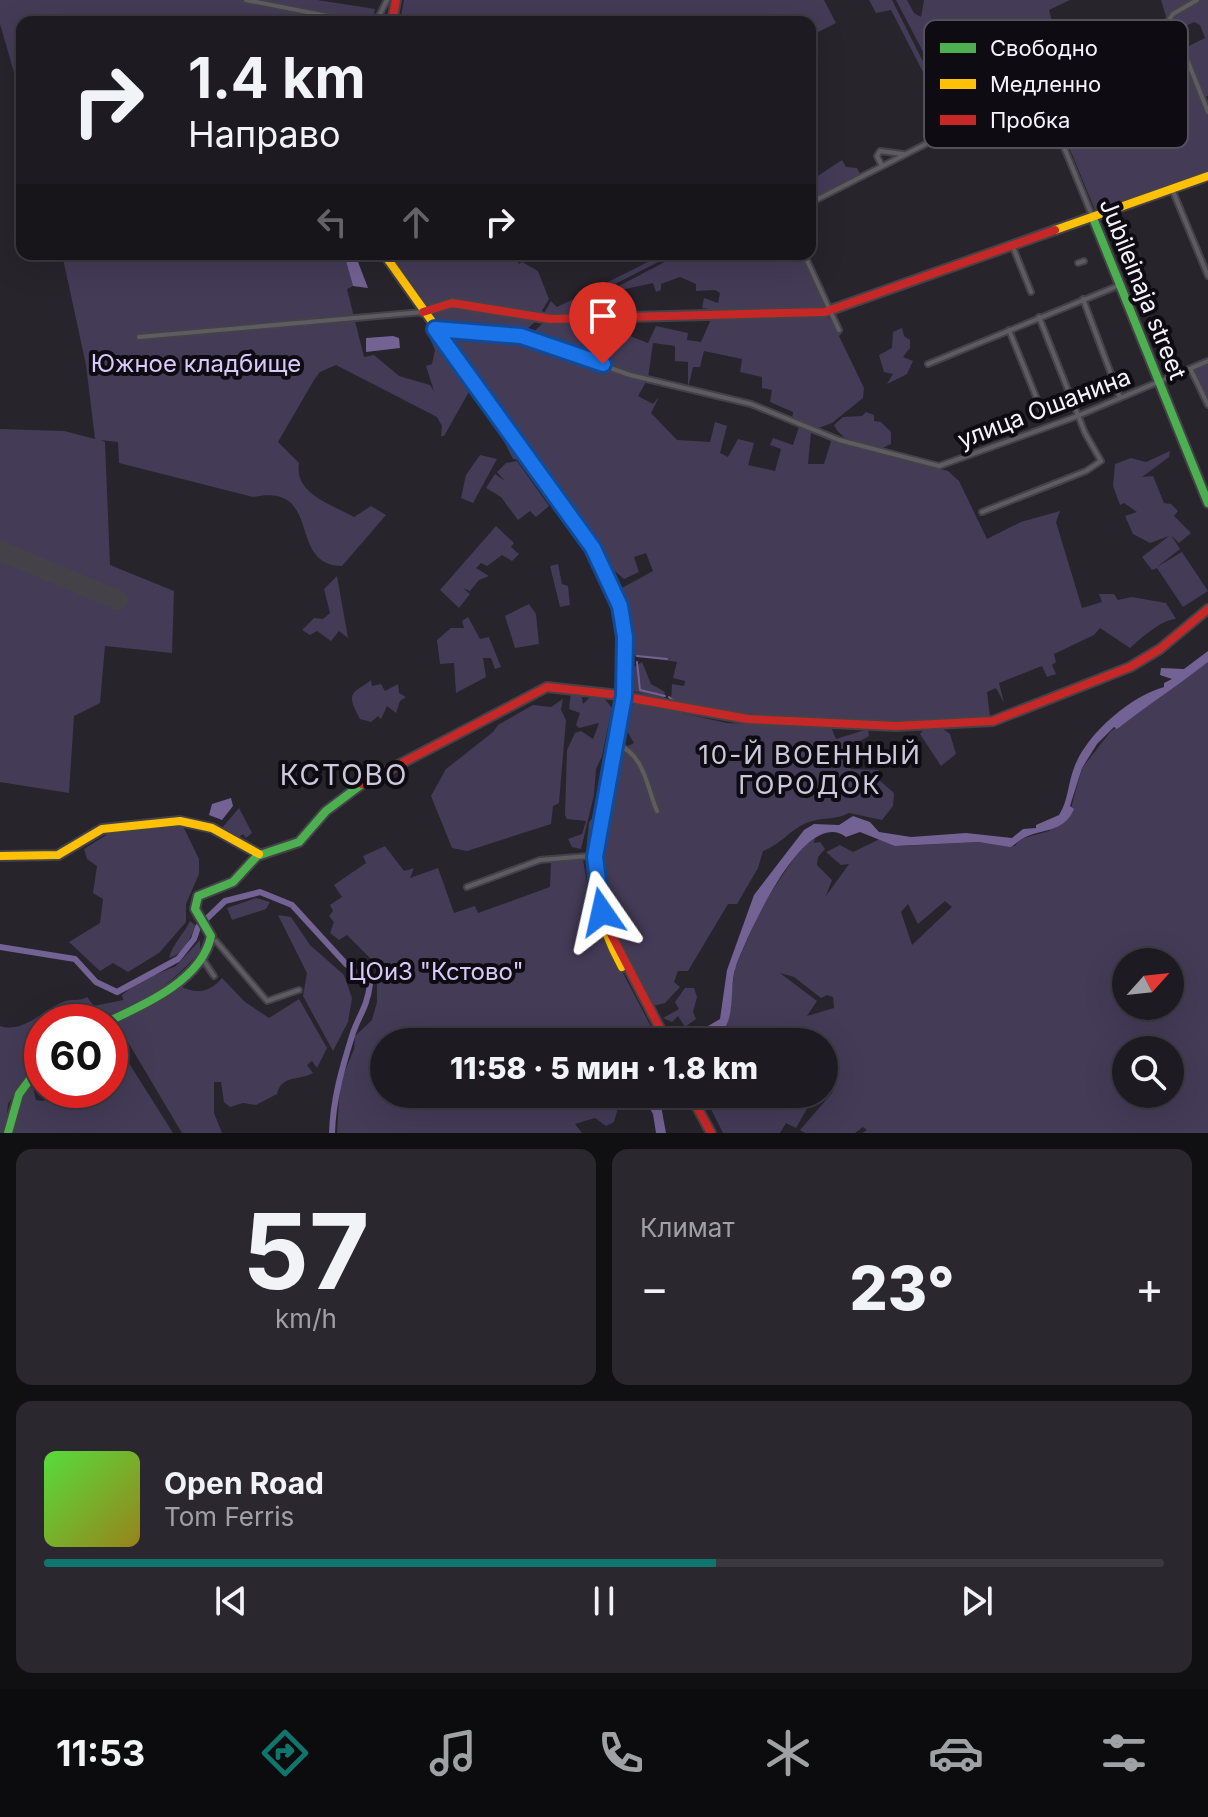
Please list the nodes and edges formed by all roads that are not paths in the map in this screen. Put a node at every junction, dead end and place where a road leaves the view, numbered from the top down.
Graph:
1 (246, 0) edge
2 (1197, 0) edge
3 (327, 16) edge
4 (1170, 20) edge
5 (1188, 58) edge
6 (1206, 97) edge
7 (1208, 112) edge
8 (924, 144) edge
9 (1064, 148) edge
10 (905, 154) junction
11 (882, 166) junction
12 (1208, 176) edge
13 (1172, 189) junction
14 (816, 200) edge
15 (1093, 218) junction
16 (1013, 247) junction
17 (1208, 258) edge
18 (388, 260) edge
19 (807, 260) edge
20 (1201, 261) junction
21 (1208, 276) edge
22 (1120, 285) junction
23 (1031, 292) dead end
24 (1083, 299) junction
25 (830, 311) junction
26 (423, 312) junction
27 (1039, 317) junction
28 (435, 329) junction
29 (839, 330) dead end
30 (1009, 330) junction
31 (139, 337) dead end
32 (1208, 361) edge
33 (928, 364) dead end
34 (1191, 370) junction
35 (1159, 382) junction
36 (1121, 398) junction
37 (1208, 405) edge
38 (1041, 409) dead end
39 (1080, 414) junction
40 (1208, 503) edge
41 (982, 512) dead end
42 (1208, 609) edge
43 (622, 696) junction
44 (615, 745) junction
45 (657, 811) dead end
46 (259, 854) junction
47 (0, 856) edge
48 (589, 856) junction
49 (467, 887) dead end
50 (216, 941) dead end
51 (201, 957) junction
52 (214, 976) dead end
53 (299, 990) dead end
54 (128, 1011) edge
55 (657, 1025) junction
56 (658, 1028) edge
57 (24, 1087) edge
58 (701, 1108) edge
59 (8, 1133) edge
60 (714, 1133) edge

1 - 3 street
2 - 4 street
5 - 6 street
6 - 7 street
8 - 10 street
9 - 15 street, Jubileinaja street
10 - 11 street
10 - 11 street
11 - 14 street
12 - 13 main road
13 - 15 main road
13 - 20 street
15 - 16 main road
15 - 22 main road, Jubileinaja street
16 - 23 street
16 - 25 main road
17 - 20 street
18 - 26 main road
19 - 25 street
20 - 21 street
22 - 24 street
22 - 35 main road, Jubileinaja street
24 - 27 street
24 - 36 street
25 - 26 main road
25 - 29 street
26 - 28 main road
26 - 31 street
27 - 30 street
27 - 39 street
28 - 39 street, улица Ошанина
28 - 43 main road
30 - 33 street
30 - 38 street
32 - 34 street, улица Ошанина
34 - 35 street, улица Ошанина
34 - 37 street
35 - 36 street, улица Ошанина
35 - 40 main road, Jubileinaja street
36 - 39 street, улица Ошанина
39 - 41 street
42 - 43 main road
43 - 44 main road
43 - 46 main road
43 - 48 main road
44 - 45 street
44 - 55 main road
46 - 47 main road
46 - 51 main road
48 - 49 street
48 - 55 main road
50 - 53 street
51 - 52 street
51 - 54 main road
55 - 56 main road
57 - 59 main road
58 - 60 main road

